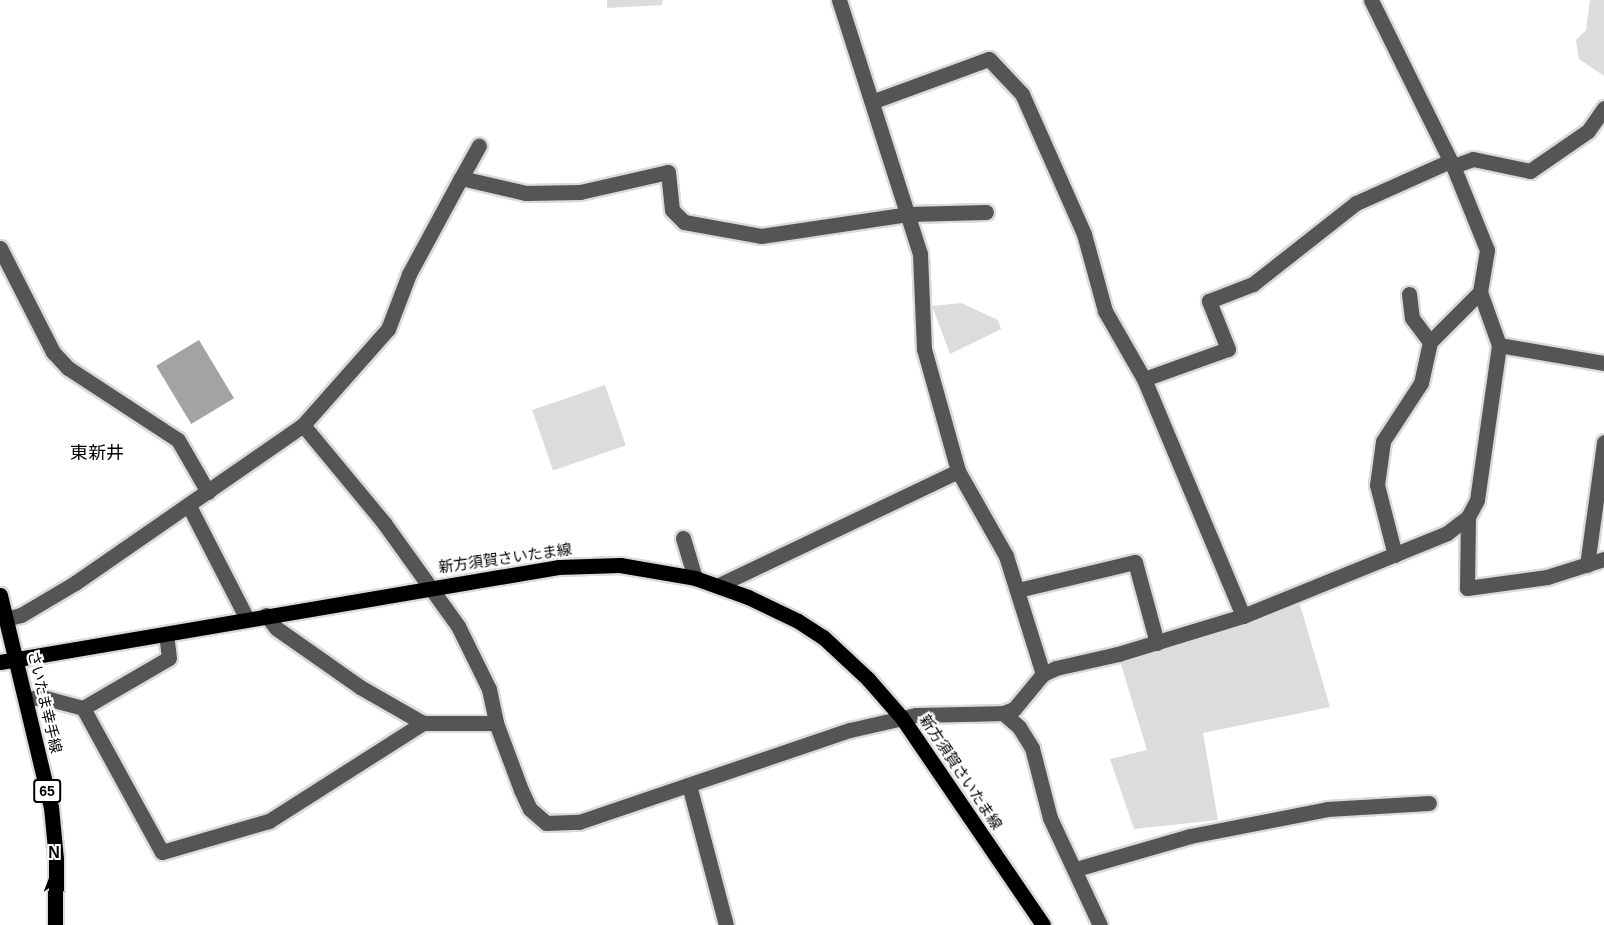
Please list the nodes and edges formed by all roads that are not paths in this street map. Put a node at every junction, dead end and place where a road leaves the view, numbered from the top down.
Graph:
1 (839, 0) edge
2 (1371, 0) edge
3 (874, 101) junction
4 (1604, 108) edge
5 (480, 146) dead end
6 (1452, 164) junction
7 (461, 178) junction
8 (986, 212) dead end
9 (909, 214) junction
10 (0, 248) edge
11 (1480, 292) junction
12 (1409, 294) dead end
13 (1430, 342) junction
14 (1499, 345) junction
15 (1604, 363) edge
16 (1144, 379) junction
17 (303, 425) junction
18 (1604, 442) edge
19 (958, 471) junction
20 (208, 492) junction
21 (189, 506) junction
22 (1467, 517) junction
23 (683, 538) dead end
24 (1395, 555) junction
25 (1604, 559) edge
26 (1587, 565) junction
27 (695, 578) junction
28 (719, 585) junction
29 (431, 587) junction
30 (1018, 590) junction
31 (0, 595) edge
32 (266, 615) junction
33 (1243, 616) junction
34 (6, 619) junction
35 (247, 619) junction
36 (166, 634) junction
37 (1157, 643) junction
38 (16, 659) junction
39 (0, 662) edge
40 (1043, 674) junction
41 (27, 699) junction
42 (83, 708) junction
43 (1003, 713) junction
44 (903, 718) junction
45 (423, 723) junction
46 (496, 723) junction
47 (689, 785) junction
48 (1429, 803) dead end
49 (1076, 869) junction
50 (55, 925) edge
51 (726, 925) edge
52 (1043, 925) edge
53 (1100, 925) edge

1 - 3 street
2 - 6 street
3 - 9 street
3 - 16 street
4 - 6 street
5 - 7 street
6 - 11 street
6 - 16 street
7 - 9 street
7 - 17 street
8 - 9 street
9 - 19 street
10 - 20 street
11 - 13 street
11 - 14 street
12 - 13 street
13 - 24 street
14 - 15 street
14 - 22 street
16 - 33 street
17 - 20 street
17 - 29 street
18 - 26 street
19 - 28 street
19 - 30 street
20 - 21 street
21 - 34 street
21 - 35 street
22 - 24 street
22 - 26 street
23 - 27 street
24 - 33 street
25 - 26 street
27 - 28 main road, 新方須賀さいたま線
27 - 29 main road, 新方須賀さいたま線
28 - 44 main road, 新方須賀さいたま線
29 - 32 main road, 新方須賀さいたま線
29 - 46 street
30 - 37 street
30 - 40 street
31 - 34 main road, さいたま幸手線 / 65
32 - 35 main road, 新方須賀さいたま線
32 - 45 street
33 - 37 street
34 - 38 main road, さいたま幸手線 / 65
35 - 36 main road, 新方須賀さいたま線
36 - 38 main road, 新方須賀さいたま線
36 - 42 street
37 - 40 street
38 - 39 main road, 新方須賀さいたま線
38 - 41 main road, さいたま幸手線 / 65
40 - 43 street
41 - 42 street
41 - 50 main road, さいたま幸手線 / 65
42 - 45 street
43 - 44 street
43 - 49 street
44 - 47 street
44 - 52 main road, 新方須賀さいたま線
45 - 46 street
46 - 47 street
47 - 51 street
48 - 49 street
49 - 53 street

